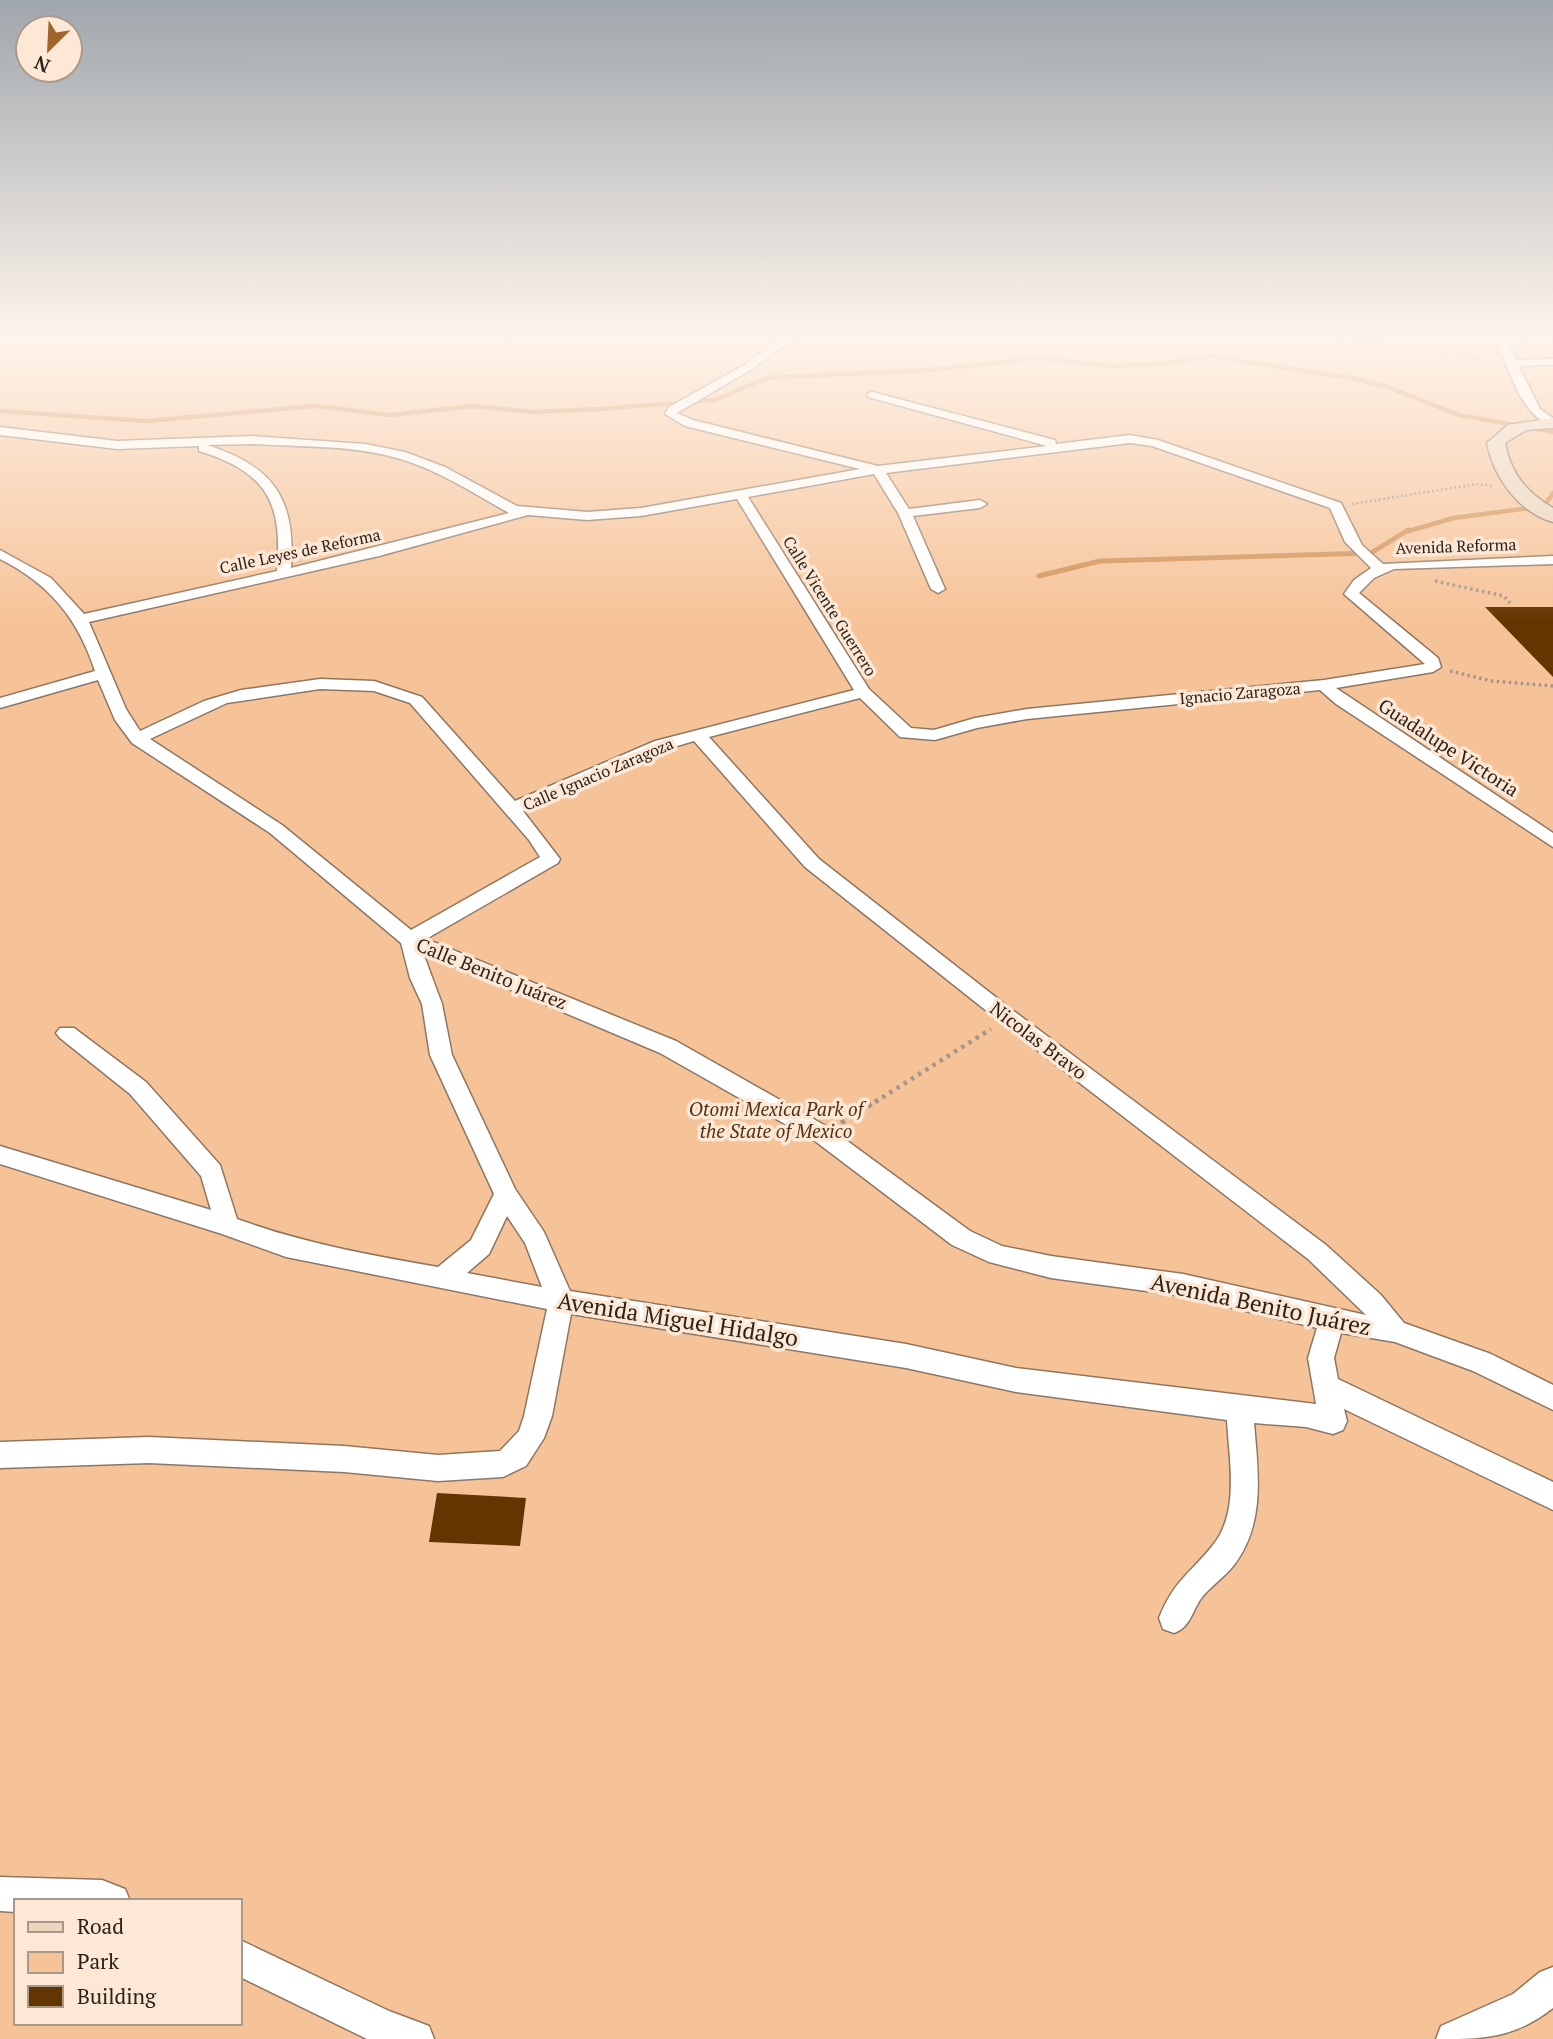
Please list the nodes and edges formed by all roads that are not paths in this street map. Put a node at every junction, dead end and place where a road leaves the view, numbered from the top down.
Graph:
1 (1, 431) edge
2 (722, 431) edge
3 (1008, 431) edge
4 (1515, 431) edge
5 (188, 444) junction
6 (1060, 445) junction
7 (878, 470) junction
8 (740, 494) junction
9 (980, 504) dead end
10 (523, 513) junction
11 (905, 513) junction
12 (1551, 515) edge
13 (0, 554) edge
14 (1553, 560) edge
15 (1380, 568) junction
16 (284, 572) junction
17 (937, 589) dead end
18 (82, 619) junction
19 (103, 674) junction
20 (1324, 685) junction
21 (863, 692) junction
22 (0, 704) edge
23 (900, 729) joint
24 (696, 734) junction
25 (138, 739) junction
26 (510, 810) junction
27 (1553, 841) edge
28 (410, 940) junction
29 (66, 1033) dead end
30 (0, 1155) edge
31 (506, 1194) junction
32 (227, 1225) junction
33 (961, 1238) joint
34 (442, 1279) junction
35 (561, 1301) junction
36 (1332, 1320) junction
37 (1395, 1331) junction
38 (1325, 1386) junction
39 (1553, 1398) edge
40 (1240, 1409) junction
41 (0, 1455) edge
42 (1553, 1496) edge
43 (1174, 1618) dead end
44 (0, 1895) edge
45 (108, 1899) edge
46 (242, 1959) edge
47 (1553, 1985) edge
48 (416, 2039) edge
49 (1454, 2039) edge

1 - 5 street
2 - 7 street
3 - 6 street
4 - 12 main road
5 - 10 street
5 - 16 street
6 - 7 street
6 - 15 street, Avenida Reforma
7 - 8 street
7 - 11 street
8 - 10 street
8 - 21 street, Calle Vicente Guerrero
9 - 11 street
10 - 16 street, Calle Leyes de Reforma
11 - 17 street
13 - 18 street, Calle Benito Juárez
14 - 15 street, Avenida Reforma
15 - 20 street, Ignacio Zaragoza
16 - 18 street, Calle Leyes de Reforma
18 - 19 street, Calle Benito Juárez
19 - 22 street
19 - 25 street, Calle Benito Juárez
20 - 23 street, Ignacio Zaragoza
20 - 27 street, Guadalupe Victoria
21 - 23 street, Calle Vicente Guerrero
21 - 24 street, Calle Ignacio Zaragoza
24 - 26 street, Calle Ignacio Zaragoza
24 - 37 street, Nicolas Bravo
25 - 26 street, Calle Ignacio Zaragoza
25 - 28 street, Calle Benito Juárez
26 - 28 street
28 - 31 street
28 - 33 street, Calle Benito Juárez
29 - 32 street
30 - 32 street, Avenida Miguel Hidalgo
31 - 34 street
31 - 35 street
32 - 34 street, Avenida Miguel Hidalgo
33 - 36 street, Avenida Benito Juárez
34 - 35 street, Avenida Miguel Hidalgo
35 - 40 street, Avenida Miguel Hidalgo
35 - 41 street
36 - 37 street, Avenida Benito Juárez
36 - 38 street, Avenida Miguel Hidalgo
37 - 39 street, Avenida Benito Juárez
38 - 40 street, Avenida Miguel Hidalgo
38 - 42 street
40 - 43 street
44 - 45 street
46 - 48 street
47 - 49 street

